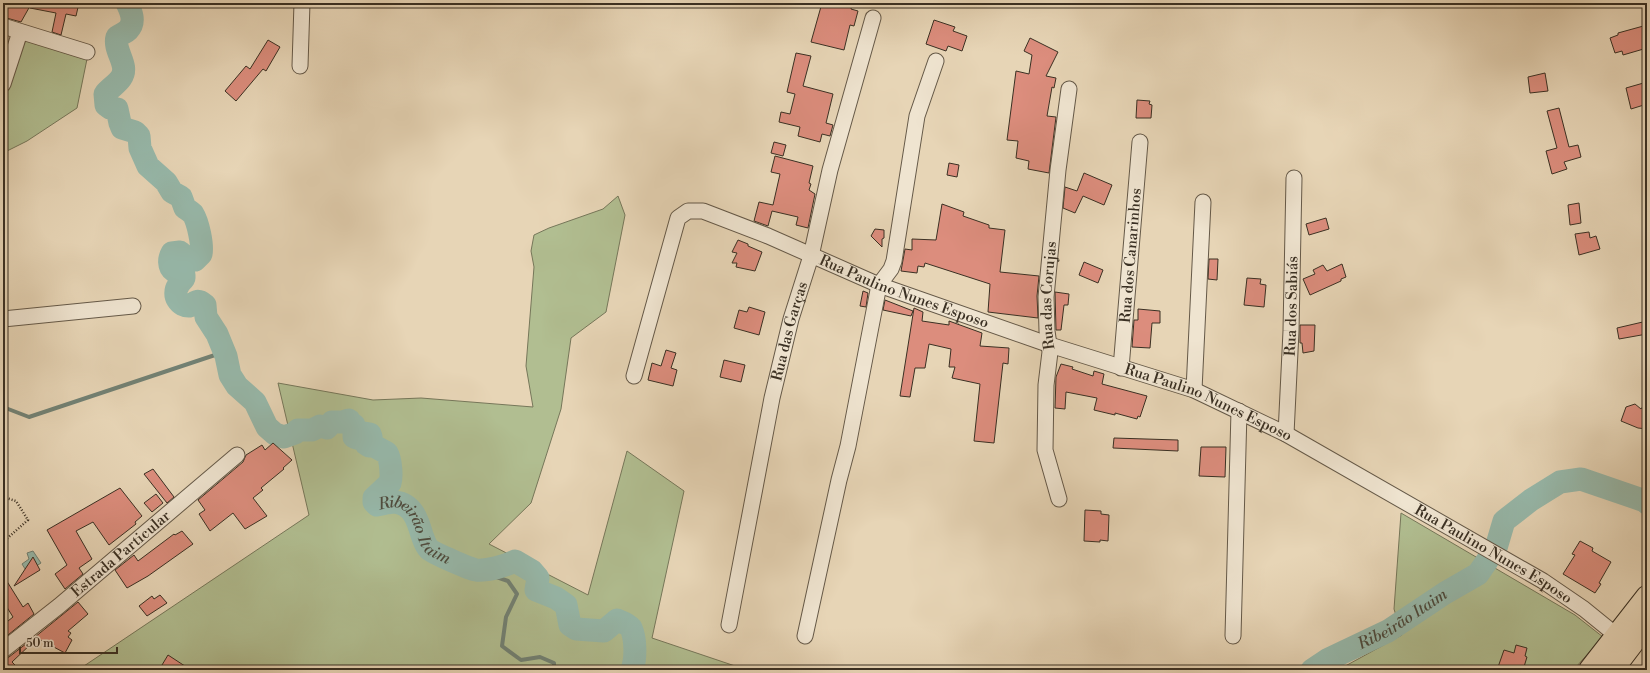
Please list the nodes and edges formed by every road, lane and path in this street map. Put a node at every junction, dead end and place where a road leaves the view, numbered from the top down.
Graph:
1 (302, 3) edge
2 (872, 18) dead end
3 (3, 26) edge
4 (20, 32) junction
5 (87, 52) dead end
6 (936, 61) dead end
7 (300, 66) dead end
8 (3, 84) edge
9 (1069, 89) dead end
10 (1140, 142) dead end
11 (1294, 178) dead end
12 (1203, 202) dead end
13 (811, 256) junction
14 (879, 285) junction
15 (133, 306) dead end
16 (3, 319) edge
17 (1050, 345) junction
18 (1121, 368) junction
19 (634, 376) dead end
20 (1194, 390) junction
21 (1239, 411) junction
22 (1286, 434) junction
23 (237, 455) dead end
24 (3, 497) edge
25 (1059, 499) dead end
26 (3, 542) edge
27 (1647, 597) edge
28 (1647, 613) edge
29 (1647, 624) edge
30 (729, 625) dead end
31 (1616, 635) junction
32 (805, 636) dead end
33 (1233, 636) dead end
34 (3, 650) edge
35 (1590, 670) edge
36 (1606, 670) edge
37 (1612, 670) edge

1 - 7 street
2 - 13 street, Rua das Garças
3 - 4 street
4 - 5 street
4 - 8 street
6 - 14 street
9 - 17 street, Rua das Corujas
10 - 18 street, Rua dos Canarinhos
11 - 22 street, Rua dos Sabiás
12 - 20 street
13 - 14 street, Rua Paulino Nunes Esposo
13 - 19 street, Rua Paulino Nunes Esposo
13 - 30 street, Rua das Garças
14 - 17 street, Rua Paulino Nunes Esposo
14 - 32 street
15 - 16 street
17 - 18 street, Rua Paulino Nunes Esposo
17 - 25 street, Rua das Corujas
18 - 20 street, Rua Paulino Nunes Esposo
20 - 21 street, Rua Paulino Nunes Esposo
21 - 22 street, Rua Paulino Nunes Esposo
21 - 33 street
22 - 31 street, Rua Paulino Nunes Esposo
23 - 34 street, Estrada Particular
24 - 26 path
27 - 31 main road
28 - 31 main road
29 - 37 main road
31 - 35 main road
31 - 36 main road

